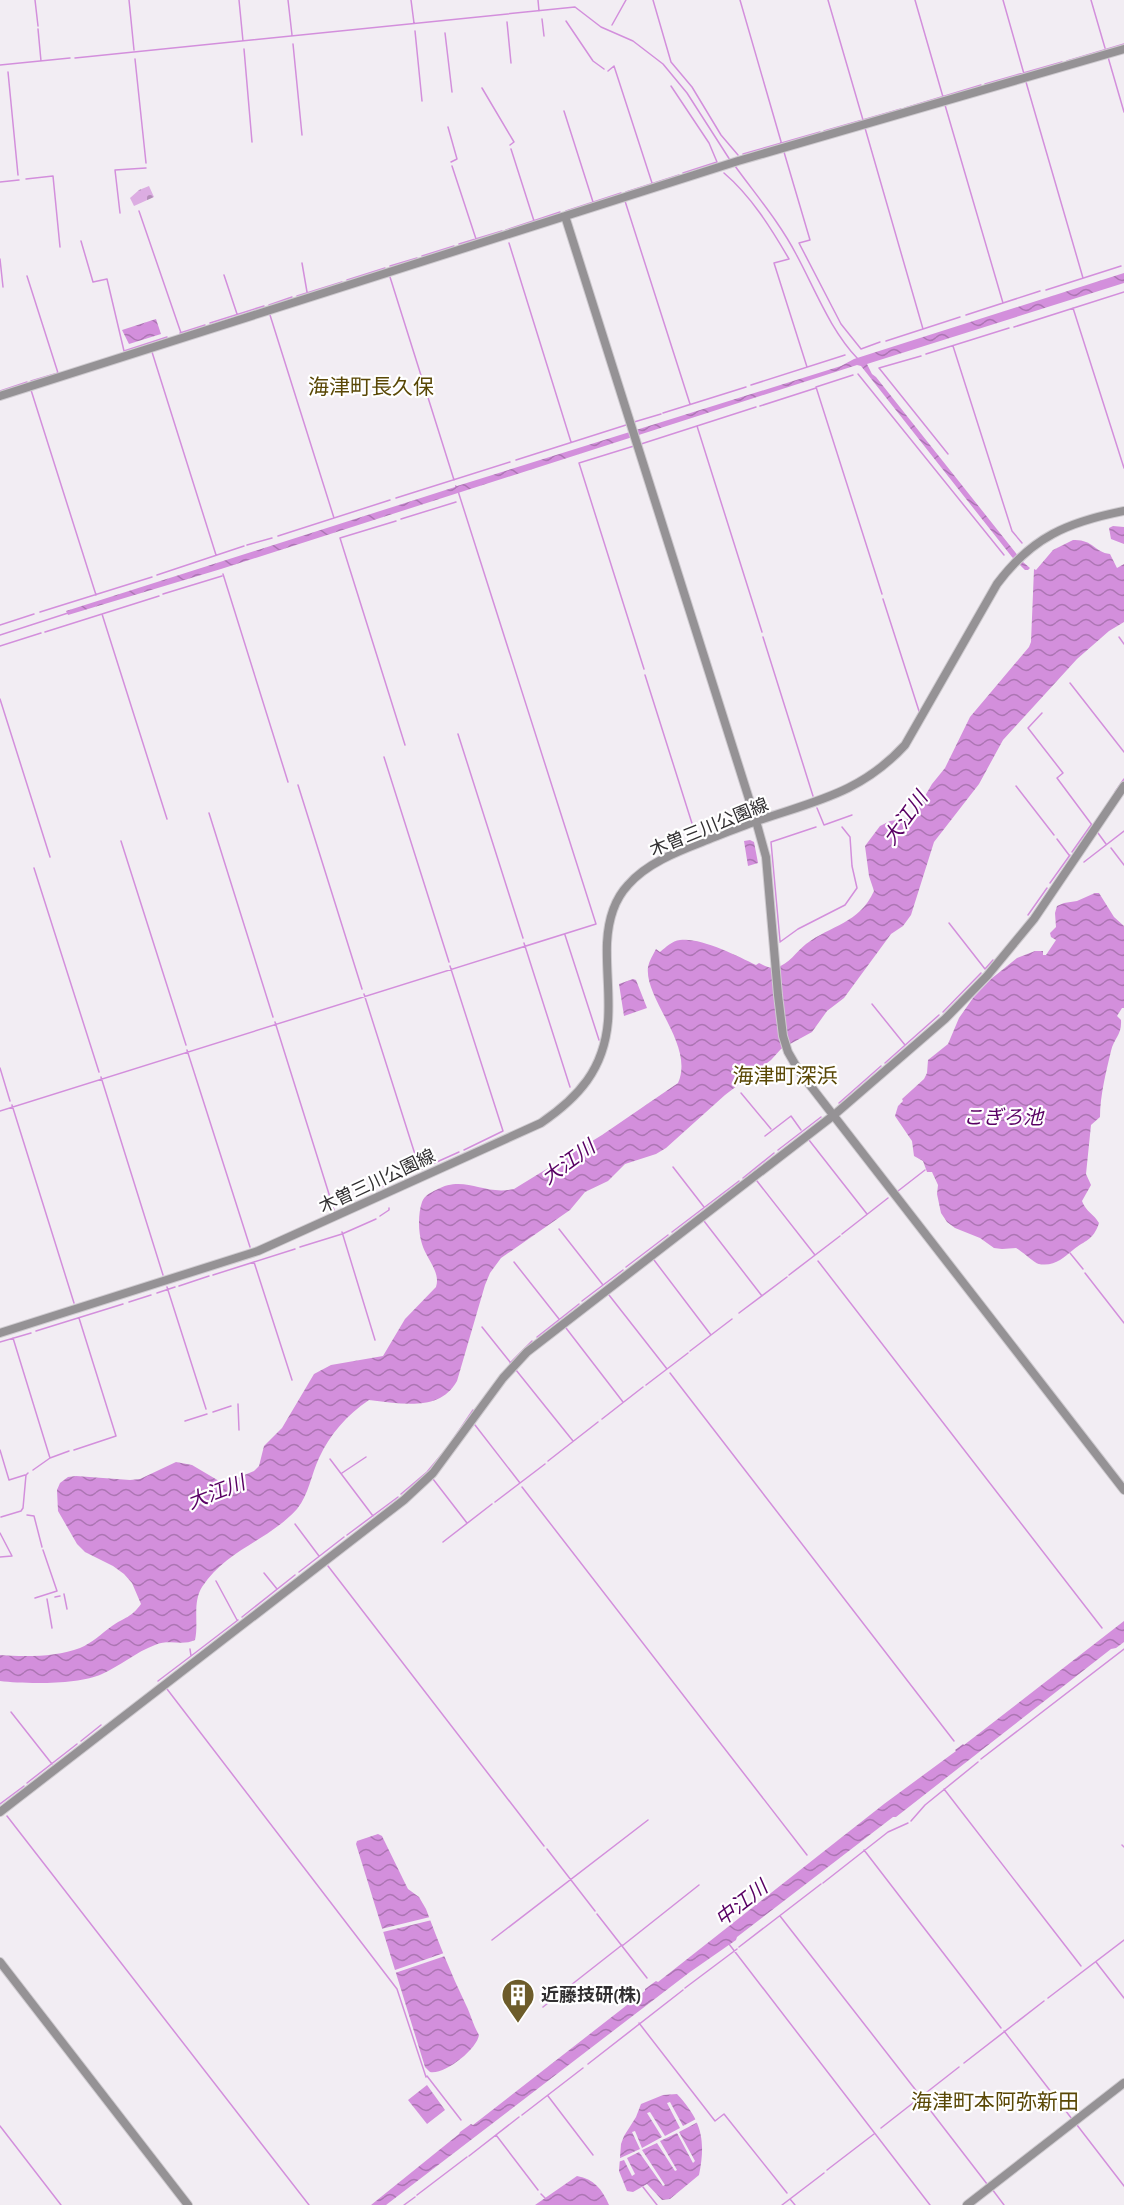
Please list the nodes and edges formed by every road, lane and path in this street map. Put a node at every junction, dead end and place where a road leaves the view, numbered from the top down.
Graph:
1 (1124, 49) edge
2 (565, 216) junction
3 (0, 396) edge
4 (1124, 511) edge
5 (1124, 786) edge
6 (756, 821) junction
7 (834, 1115) junction
8 (0, 1333) edge
9 (1124, 1490) edge
10 (0, 1812) edge
11 (0, 1962) edge
12 (1124, 2083) edge
13 (188, 2205) edge
14 (967, 2205) edge

1 - 2 street
2 - 3 street
2 - 6 street
4 - 6 street, 木曽三川公園線
5 - 7 street
6 - 7 street
6 - 8 street, 木曽三川公園線
7 - 9 street
7 - 10 street
11 - 13 street
12 - 14 street

